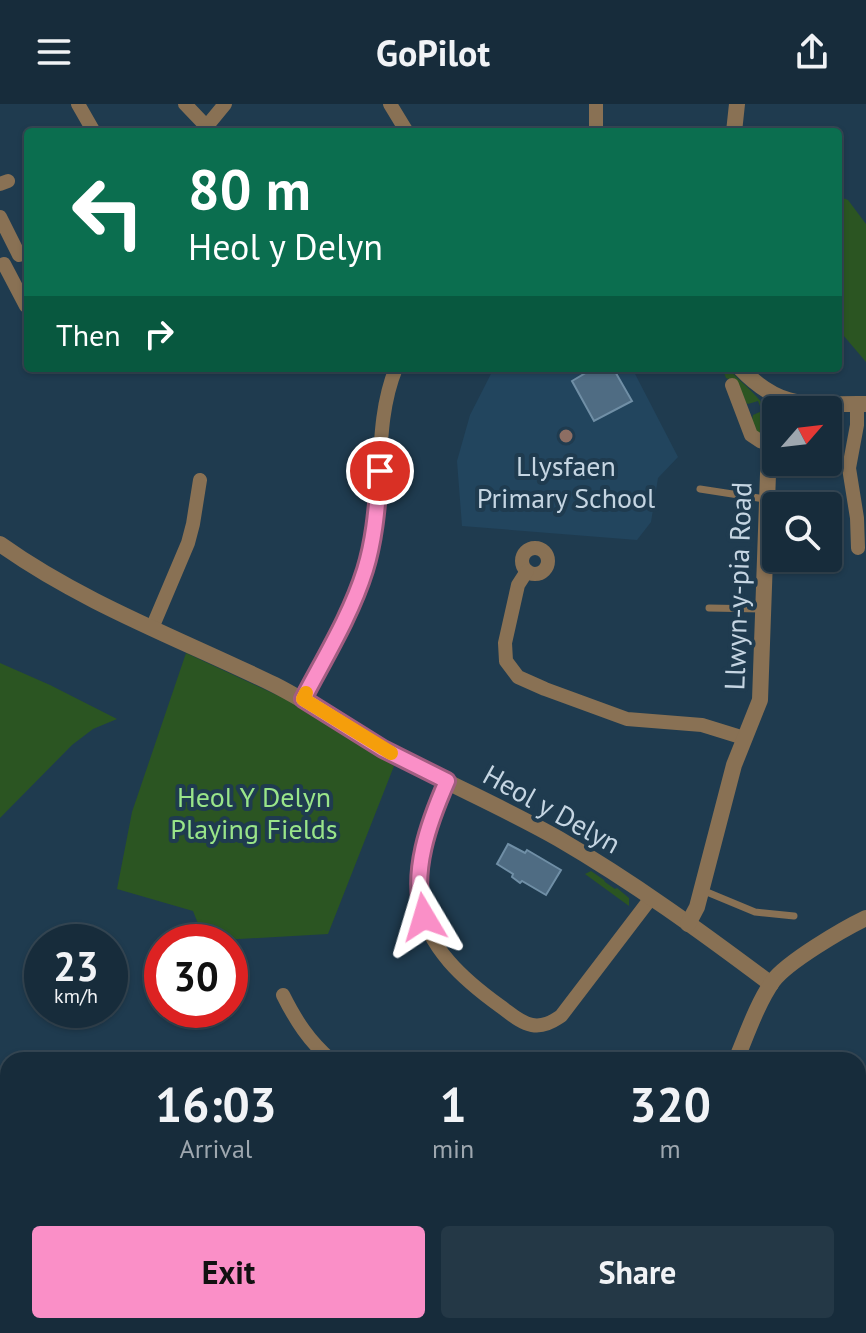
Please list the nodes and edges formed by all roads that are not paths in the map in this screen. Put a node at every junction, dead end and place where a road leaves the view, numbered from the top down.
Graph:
1 (78, 104) edge
2 (185, 104) edge
3 (225, 104) edge
4 (390, 104) edge
5 (596, 104) edge
6 (737, 104) edge
7 (92, 128) edge
8 (203, 128) edge
9 (205, 128) edge
10 (405, 128) edge
11 (596, 128) edge
12 (734, 128) edge
13 (0, 217) edge
14 (24, 252) edge
15 (2, 265) edge
16 (24, 303) edge
17 (395, 372) edge
18 (745, 372) edge
19 (732, 385) dead end
20 (772, 396) edge
21 (861, 404) edge
22 (762, 439) edge
23 (200, 480) dead end
24 (700, 489) dead end
25 (762, 499) edge
26 (0, 544) edge
27 (858, 548) dead end
28 (527, 571) dead end
29 (766, 572) edge
30 (709, 608) dead end
31 (765, 609) junction
32 (152, 628) junction
33 (303, 699) junction
34 (744, 738) junction
35 (447, 781) junction
36 (702, 890) junction
37 (651, 898) junction
38 (794, 916) dead end
39 (866, 918) edge
40 (688, 924) junction
41 (771, 984) junction
42 (283, 995) dead end
43 (323, 1052) edge
44 (740, 1052) edge

1 - 7 street
2 - 8 street
3 - 9 street
4 - 10 street
5 - 11 street
6 - 12 street
13 - 14 street
14 - 15 street
15 - 16 street
17 - 33 street
18 - 20 street
19 - 22 street
21 - 27 street
23 - 32 street
24 - 25 lane
26 - 32 street, Heol y Delyn
28 - 34 street
29 - 31 street, Llwyn-y-pia Road
30 - 31 lane
31 - 34 street, Llwyn-y-pia Road
32 - 33 street, Heol y Delyn
33 - 35 street, Heol y Delyn
34 - 36 street, Llwyn-y-pia Road
35 - 37 street, Heol y Delyn
35 - 37 street
36 - 38 lane
36 - 40 street, Llwyn-y-pia Road
37 - 40 street, Heol y Delyn
39 - 41 street
40 - 41 street, Heol y Delyn
41 - 44 street
42 - 43 street

